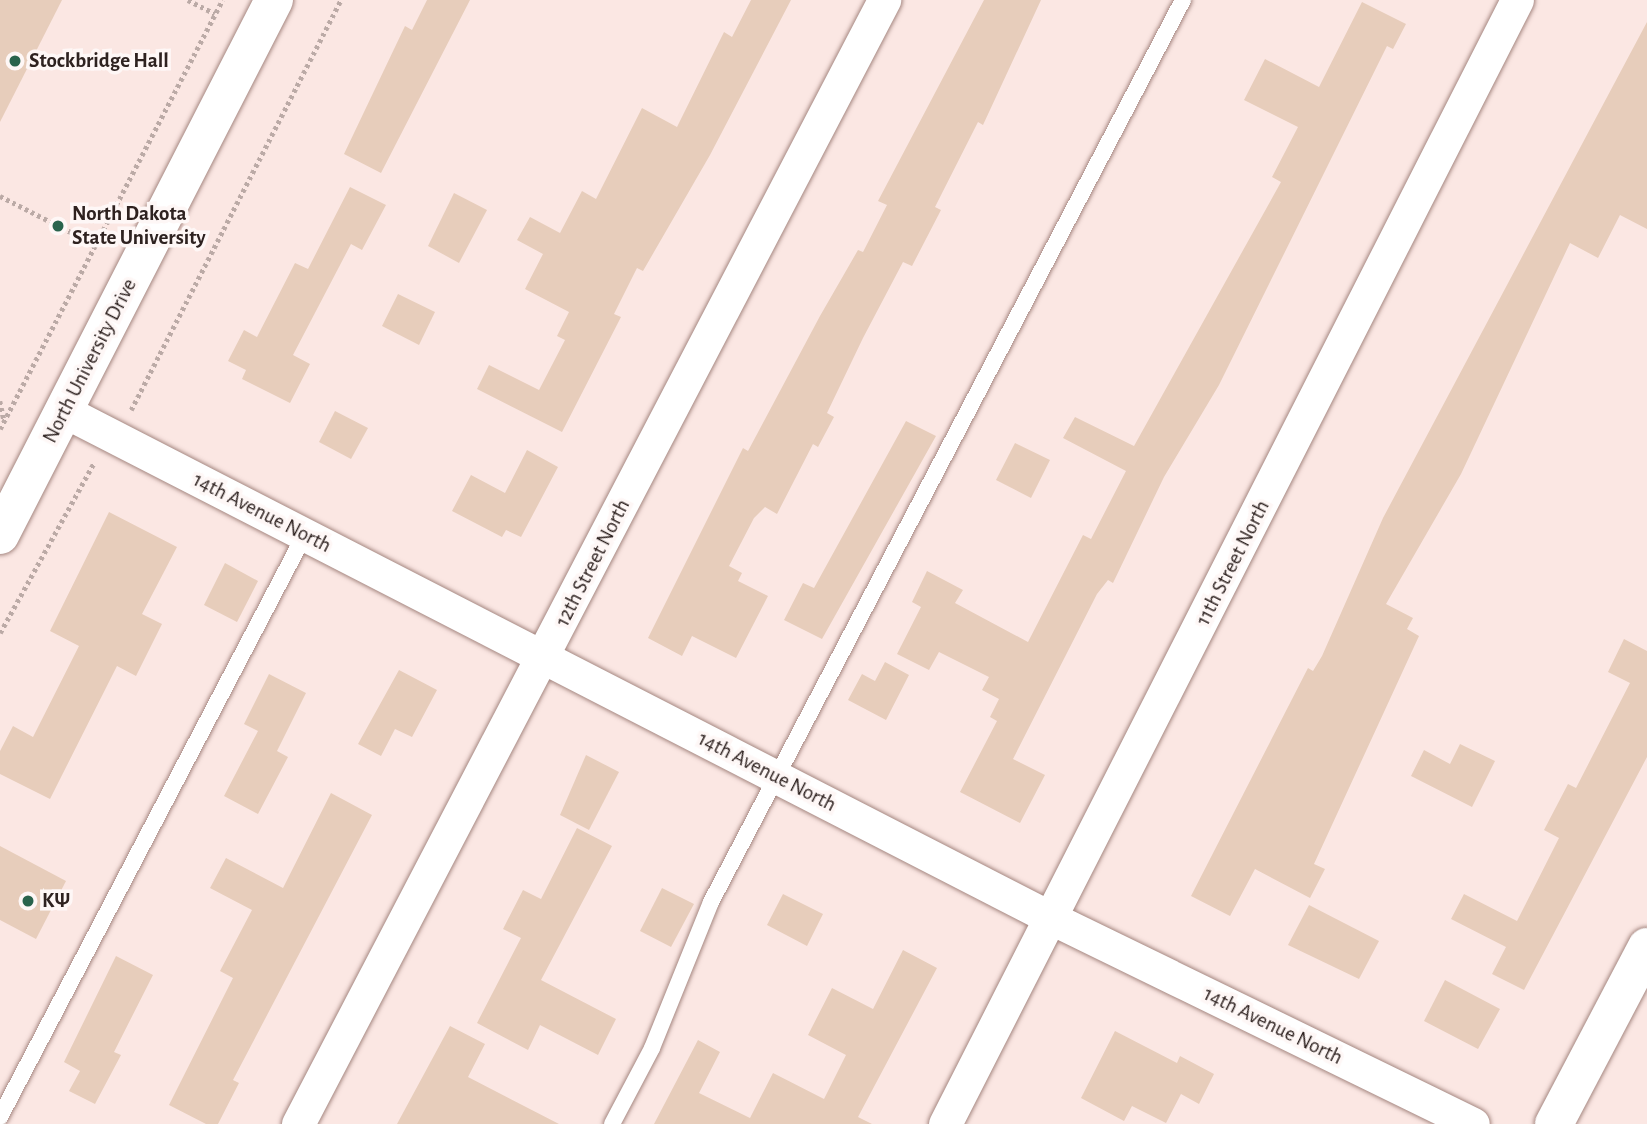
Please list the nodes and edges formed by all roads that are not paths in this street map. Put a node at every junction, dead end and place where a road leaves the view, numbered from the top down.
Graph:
1 (274, 0) edge
2 (884, 0) edge
3 (1183, 0) edge
4 (1517, 0) edge
5 (64, 411) junction
6 (304, 534) junction
7 (0, 535) edge
8 (544, 657) junction
9 (778, 778) junction
10 (1053, 919) junction
11 (1647, 947) edge
12 (0, 1117) edge
13 (298, 1124) edge
14 (612, 1124) edge
15 (945, 1124) edge
16 (1474, 1124) edge
17 (1554, 1124) edge

1 - 5 main road, North University Drive
2 - 8 street, 12th Street North
3 - 9 lane
4 - 10 street, 11th Street North
5 - 6 street, 14th Avenue North
5 - 7 main road, North University Drive
6 - 8 street, 14th Avenue North
6 - 12 lane
8 - 9 street, 14th Avenue North
8 - 13 street, 12th Street North
9 - 10 street, 14th Avenue North
9 - 14 lane
10 - 15 street, 11th Street North
10 - 16 street, 14th Avenue North
11 - 17 main road

